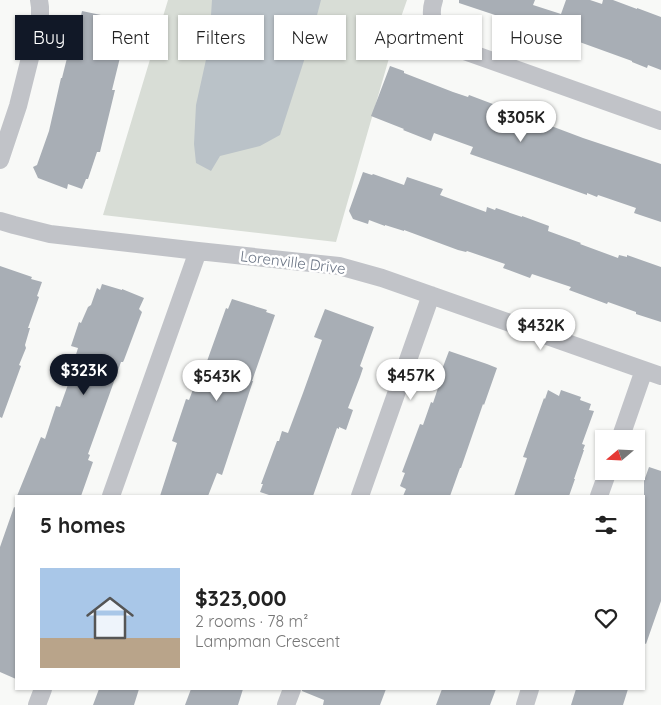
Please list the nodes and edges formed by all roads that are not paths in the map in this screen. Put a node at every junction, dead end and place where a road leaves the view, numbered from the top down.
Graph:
1 (39, 0) edge
2 (434, 0) edge
3 (661, 121) edge
4 (0, 160) edge
5 (0, 221) edge
6 (198, 251) junction
7 (431, 295) junction
8 (653, 373) edge
9 (624, 430) edge
10 (605, 480) edge
11 (111, 495) edge
12 (360, 495) edge
13 (599, 495) edge
14 (43, 690) edge
15 (292, 690) edge
16 (530, 690) edge
17 (37, 705) edge
18 (286, 705) edge
19 (524, 705) edge

1 - 4 street
2 - 3 street
5 - 6 street, Lorenville Drive
6 - 7 street, Lorenville Drive
6 - 11 street
7 - 8 street, Lorenville Drive
7 - 12 street
8 - 9 street
10 - 13 street
14 - 17 street
15 - 18 street
16 - 19 street

